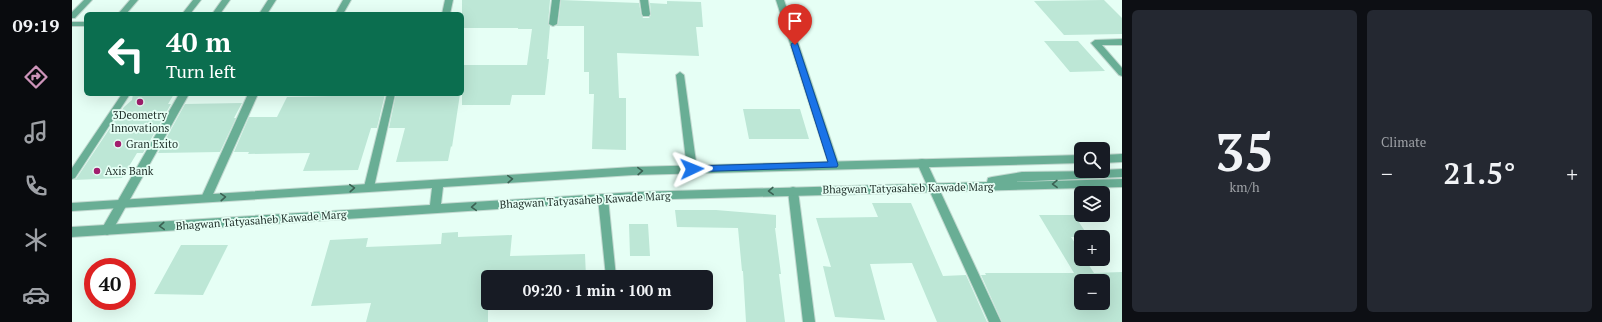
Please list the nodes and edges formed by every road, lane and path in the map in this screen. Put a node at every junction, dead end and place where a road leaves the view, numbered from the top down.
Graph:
1 (88, 0) edge
2 (134, 0) edge
3 (197, 0) edge
4 (226, 0) edge
5 (272, 0) edge
6 (347, 0) edge
7 (449, 0) edge
8 (556, 0) edge
9 (644, 0) edge
10 (780, 0) edge
11 (124, 12) edge
12 (188, 12) edge
13 (217, 12) edge
14 (264, 12) edge
15 (340, 12) edge
16 (446, 12) edge
17 (646, 14) dead end
18 (72, 16) edge
19 (72, 24) edge
20 (84, 24) edge
21 (554, 24) dead end
22 (1122, 42) edge
23 (1122, 73) edge
24 (680, 75) dead end
25 (125, 96) edge
26 (183, 96) edge
27 (252, 96) edge
28 (391, 96) edge
29 (1122, 158) edge
30 (1074, 159) edge
31 (1110, 159) edge
32 (922, 163) junction
33 (834, 165) junction
34 (692, 169) junction
35 (1122, 173) edge
36 (72, 175) edge
37 (438, 183) junction
38 (1122, 183) edge
39 (369, 187) junction
40 (934, 187) junction
41 (958, 187) junction
42 (793, 191) junction
43 (206, 198) junction
44 (604, 198) junction
45 (120, 205) junction
46 (72, 207) edge
47 (436, 209) junction
48 (108, 230) junction
49 (72, 232) edge
50 (610, 270) edge
51 (809, 322) edge
52 (995, 322) edge

1 - 18 street
2 - 11 street
3 - 12 street
4 - 13 street
5 - 14 street
6 - 15 street
7 - 16 street
8 - 21 street
9 - 17 street
10 - 33 street
19 - 20 street
22 - 23 street
24 - 34 street
25 - 36 lane
26 - 45 street
27 - 43 street
28 - 39 lane
29 - 31 street
30 - 32 street
32 - 33 street
32 - 40 street
33 - 34 street
37 -> 34 street
35 - 41 street
37 - 39 street
37 - 47 street
38 -> 41 street, Bhagwan Tatyasaheb Kawade Marg
43 -> 39 street
40 - 41 street, Bhagwan Tatyasaheb Kawade Marg
40 - 42 street, Bhagwan Tatyasaheb Kawade Marg
40 - 52 street
42 -> 44 street, Bhagwan Tatyasaheb Kawade Marg
42 - 51 lane
43 - 45 street
44 -> 47 street, Bhagwan Tatyasaheb Kawade Marg
44 - 50 lane
45 - 46 street
45 - 48 street
47 -> 48 street, Bhagwan Tatyasaheb Kawade Marg
48 - 49 street, Bhagwan Tatyasaheb Kawade Marg

